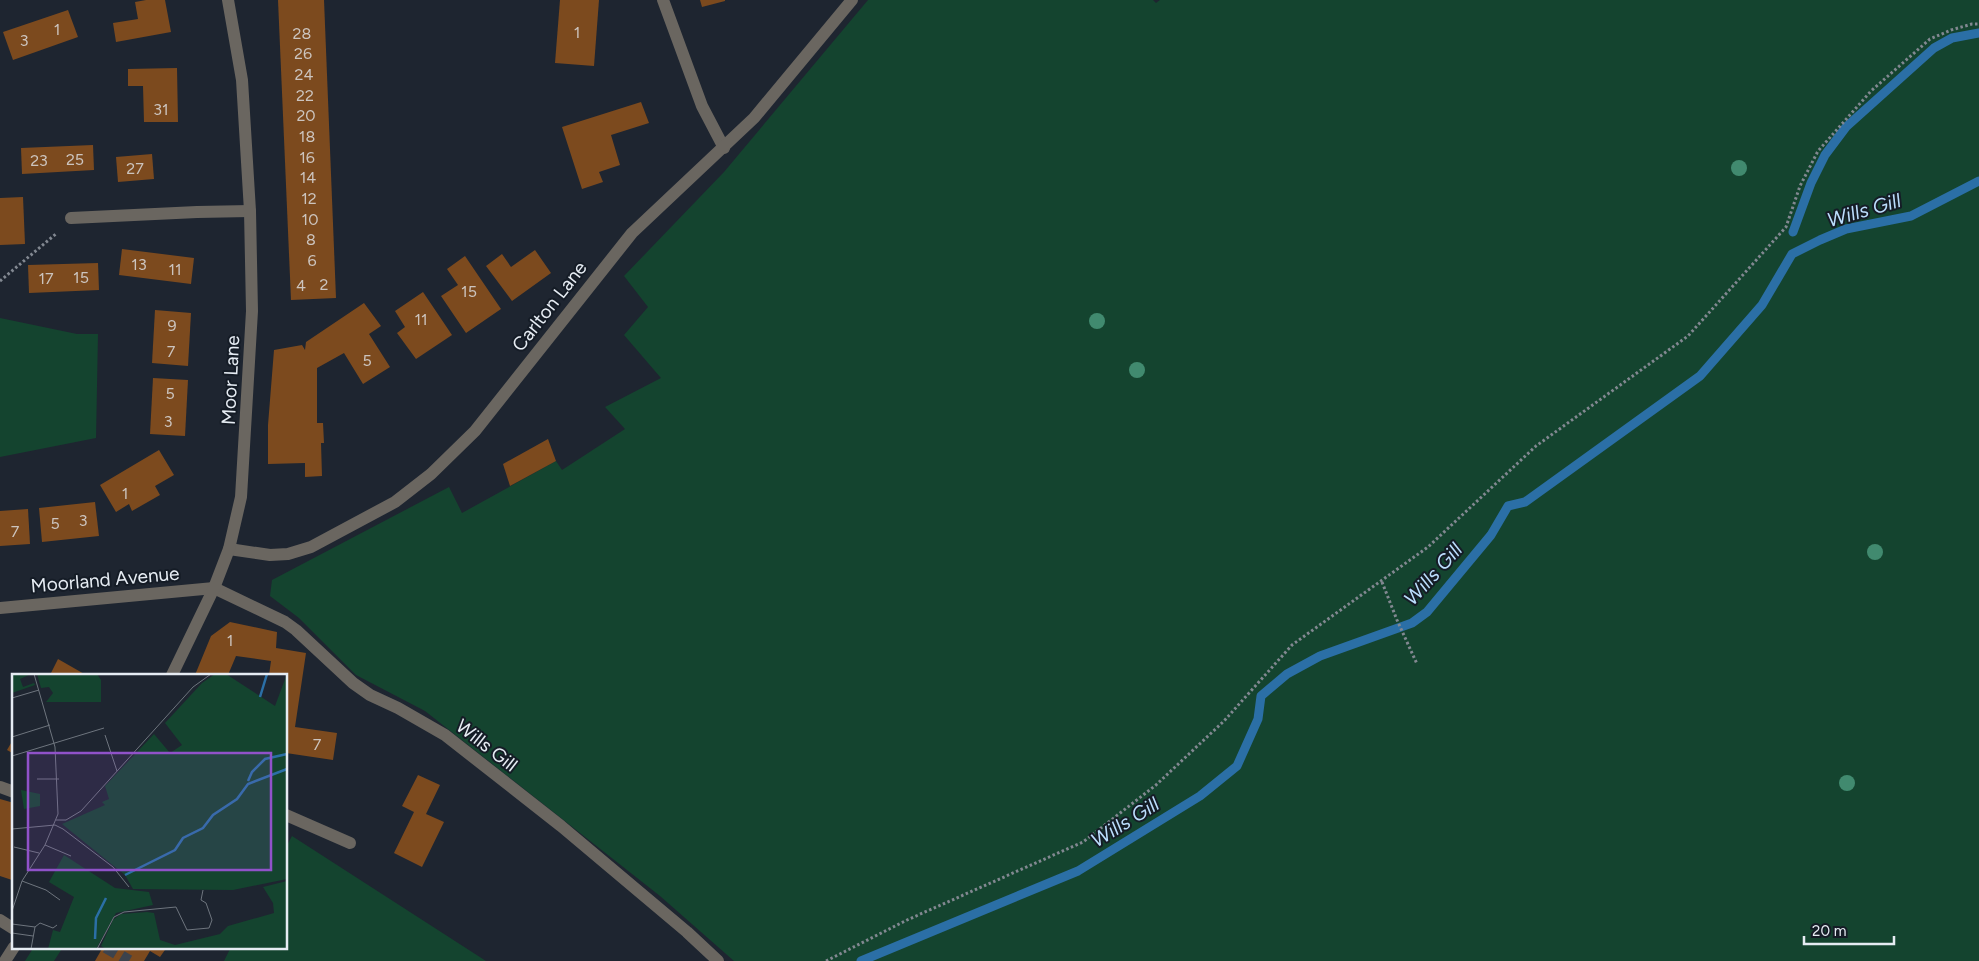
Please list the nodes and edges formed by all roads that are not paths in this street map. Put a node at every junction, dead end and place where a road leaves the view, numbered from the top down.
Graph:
1 (228, 0) edge
2 (663, 0) edge
3 (852, 0) edge
4 (724, 148) junction
5 (250, 211) junction
6 (71, 218) road end
7 (229, 549) junction
8 (214, 588) junction
9 (0, 608) edge
10 (172, 674) edge
11 (0, 787) edge
12 (12, 791) edge
13 (288, 816) edge
14 (350, 842) dead end
15 (0, 920) edge
16 (12, 928) edge
17 (13, 948) edge
18 (5, 961) edge
19 (718, 961) edge

1 - 5 street, Moor Lane
2 - 4 street
3 - 4 street, Carlton Lane
4 - 7 street, Carlton Lane
5 - 6 street
5 - 7 street, Moor Lane
7 - 8 street, Moor Lane
8 - 9 street, Moorland Avenue
8 - 10 street, Moor Lane
8 - 19 street, Wills Gill
11 - 12 street
13 - 14 street
15 - 16 street
17 - 18 street

